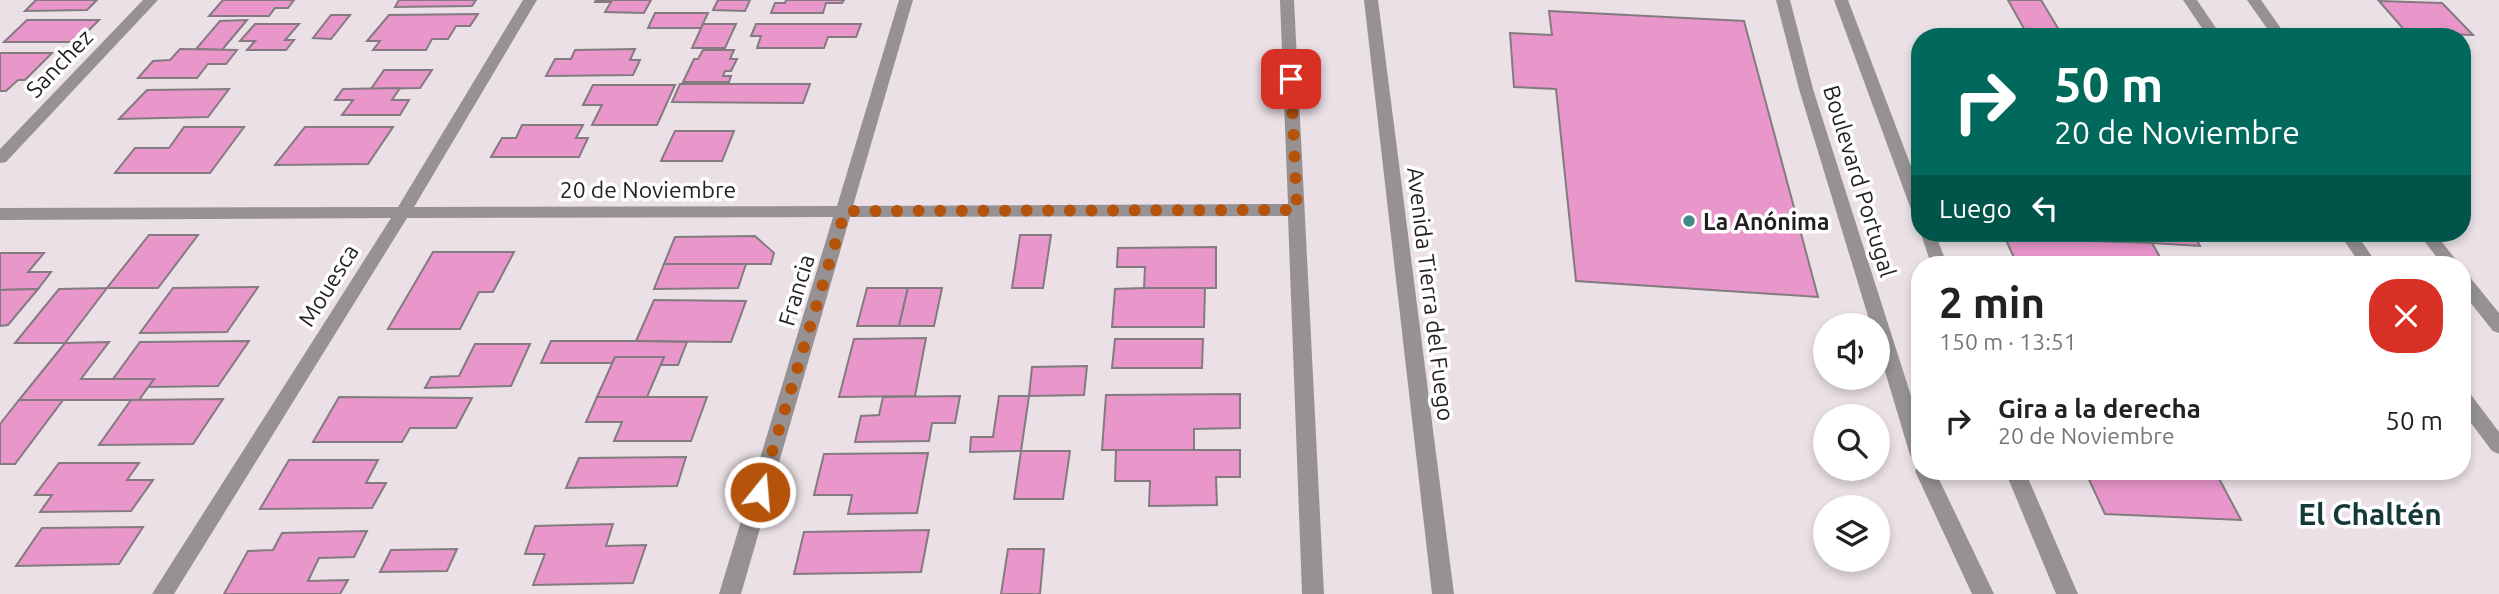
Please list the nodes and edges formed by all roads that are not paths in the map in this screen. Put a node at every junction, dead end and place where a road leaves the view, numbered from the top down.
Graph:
1 (151, 0) edge
2 (530, 0) edge
3 (905, 0) edge
4 (1287, 0) edge
5 (1371, 0) edge
6 (1783, 0) edge
7 (1841, 0) edge
8 (2190, 0) edge
9 (2254, 0) edge
10 (2209, 28) edge
11 (2274, 28) edge
12 (0, 158) edge
13 (1911, 188) edge
14 (1297, 210) junction
15 (845, 211) junction
16 (403, 212) junction
17 (0, 214) edge
18 (2433, 242) edge
19 (2445, 256) edge
20 (2471, 290) edge
21 (2499, 326) edge
22 (2471, 409) edge
23 (1911, 427) edge
24 (2499, 446) edge
25 (1929, 480) edge
26 (2019, 480) edge
27 (163, 594) edge
28 (730, 594) edge
29 (1313, 594) edge
30 (1443, 594) edge
31 (1983, 594) edge
32 (2067, 594) edge

1 - 12 street, Sanchez
2 - 16 street, Mouesca
3 - 15 street, Francia
4 - 14 street
5 - 30 street, Avenida Tierra del Fuego
6 - 23 street, Boulevard Portugal
7 - 13 street, Boulevard Portugal
8 - 10 street
9 - 11 street
14 - 15 street, 20 de Noviembre
14 - 29 street
15 - 16 street, 20 de Noviembre
15 - 28 street, Francia
16 - 17 street, 20 de Noviembre
16 - 27 street, Mouesca
18 - 19 street
20 - 21 street
22 - 24 street
25 - 31 street
26 - 32 street

